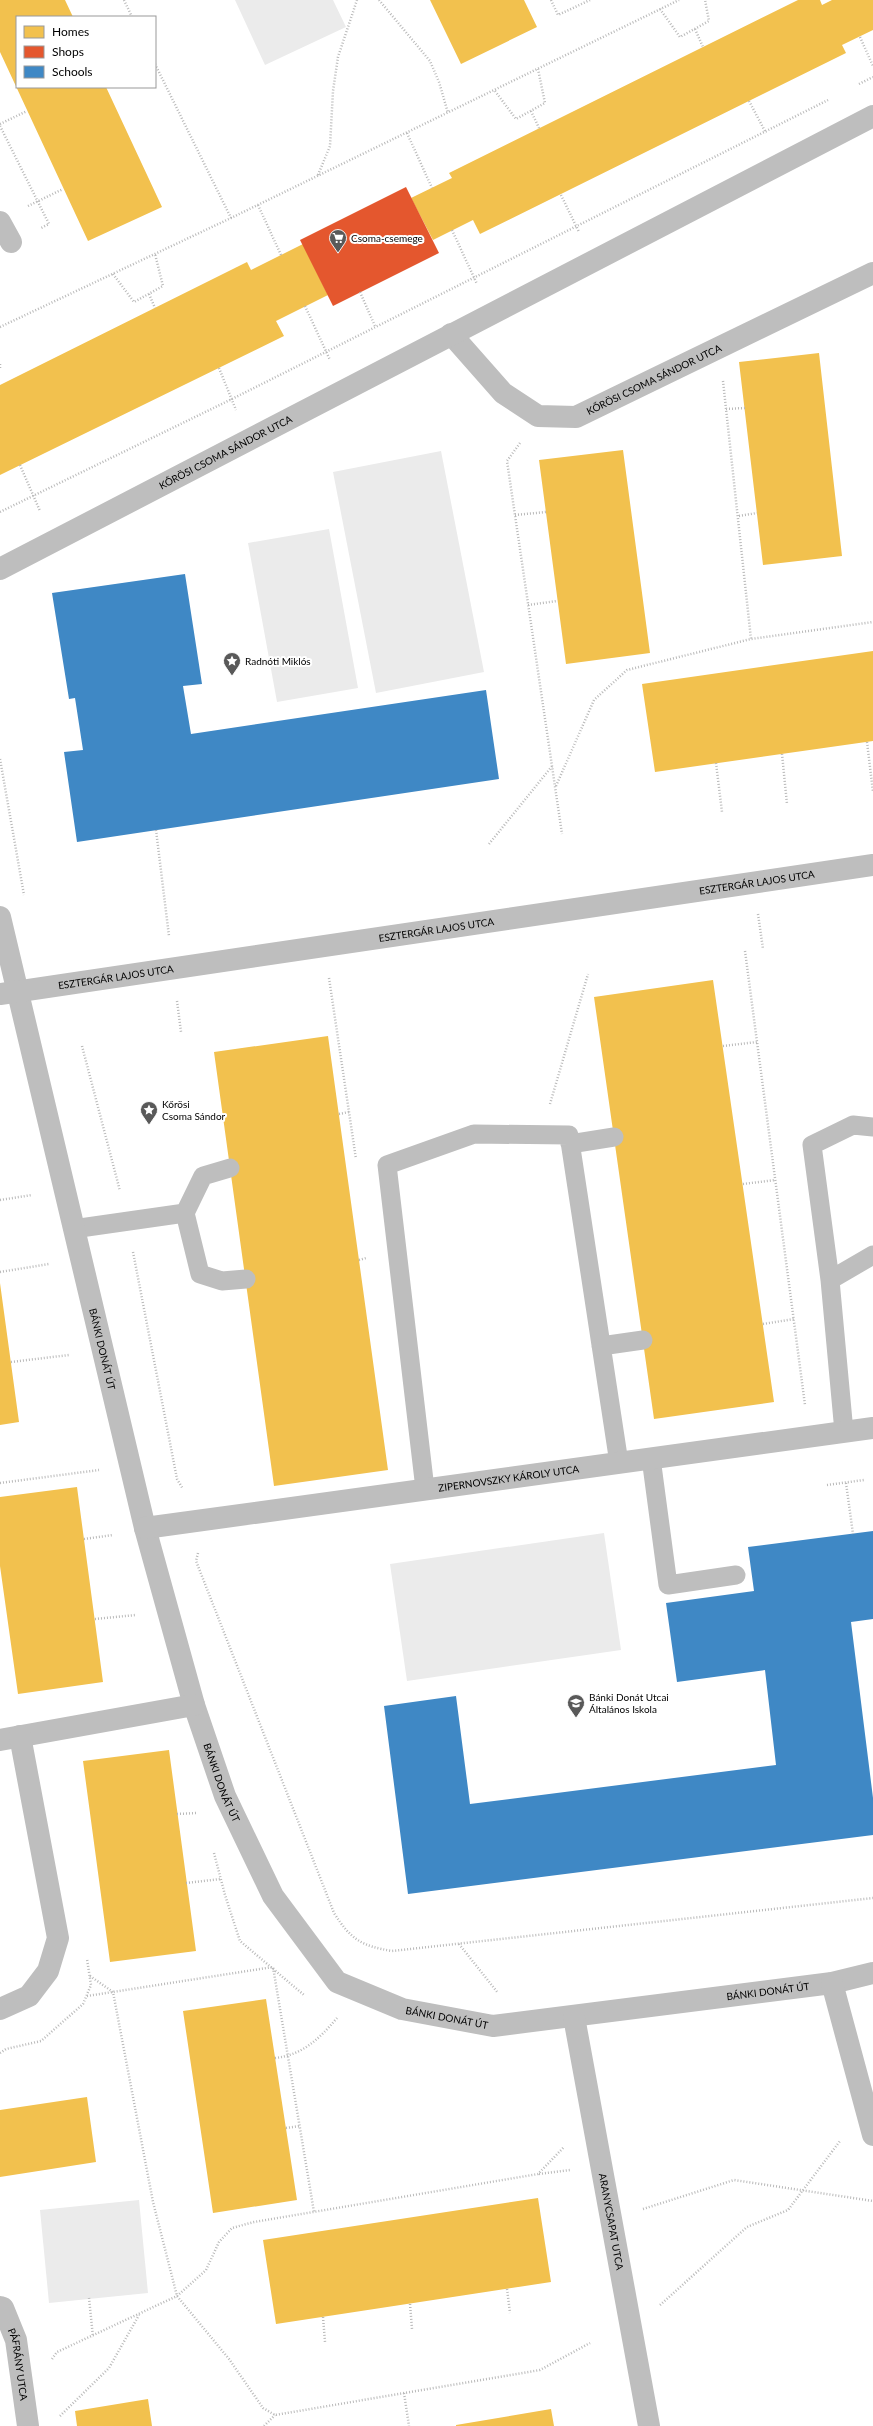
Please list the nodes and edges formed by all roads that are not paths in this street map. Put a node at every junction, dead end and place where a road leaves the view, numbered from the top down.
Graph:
1 (873, 116) edge
2 (0, 222) edge
3 (11, 242) road end
4 (873, 273) edge
5 (451, 334) junction
6 (0, 569) edge
7 (873, 865) edge
8 (0, 917) edge
9 (9, 993) edge
10 (873, 1127) edge
11 (614, 1136) dead end
12 (570, 1144) junction
13 (230, 1168) dead end
14 (185, 1213) junction
15 (73, 1229) junction
16 (873, 1255) edge
17 (246, 1279) dead end
18 (830, 1280) junction
19 (643, 1340) dead end
20 (601, 1346) junction
21 (873, 1428) edge
22 (844, 1432) junction
23 (651, 1458) junction
24 (619, 1463) junction
25 (425, 1489) junction
26 (145, 1528) junction
27 (736, 1575) dead end
28 (194, 1705) junction
29 (10, 1738) edge
30 (873, 1973) edge
31 (832, 1983) junction
32 (0, 2009) edge
33 (574, 2017) junction
34 (873, 2135) edge
35 (0, 2307) edge
36 (28, 2426) edge
37 (648, 2426) edge

1 - 5 street, KŐRÖSI CSOMA SÁNDOR UTCA
2 - 3 street
4 - 5 street, KŐRÖSI CSOMA SÁNDOR UTCA
5 - 6 street, KŐRÖSI CSOMA SÁNDOR UTCA
7 - 9 street, ESZTERGÁR LAJOS UTCA
8 - 9 street
9 - 15 street, BÁNKI DONÁT ÚT
10 - 18 lane
11 - 12 lane
12 - 20 lane
12 - 25 lane
13 - 14 lane
14 - 15 lane
14 - 17 lane
15 - 26 street, BÁNKI DONÁT ÚT
16 - 18 lane
18 - 22 lane
19 - 20 lane
20 - 24 lane
21 - 22 street, ZIPERNOVSZKY KÁROLY UTCA
22 - 23 street, ZIPERNOVSZKY KÁROLY UTCA
23 - 24 street, ZIPERNOVSZKY KÁROLY UTCA
23 - 27 lane
24 - 25 street, ZIPERNOVSZKY KÁROLY UTCA
25 - 26 street, ZIPERNOVSZKY KÁROLY UTCA
26 - 28 street, BÁNKI DONÁT ÚT
28 - 29 street
28 - 33 street, BÁNKI DONÁT ÚT
29 - 32 street
30 - 31 street, BÁNKI DONÁT ÚT
31 - 33 street, BÁNKI DONÁT ÚT
31 - 34 street
33 - 37 street, ARANYCSAPAT UTCA
35 - 36 street, PÁFRÁNY UTCA

